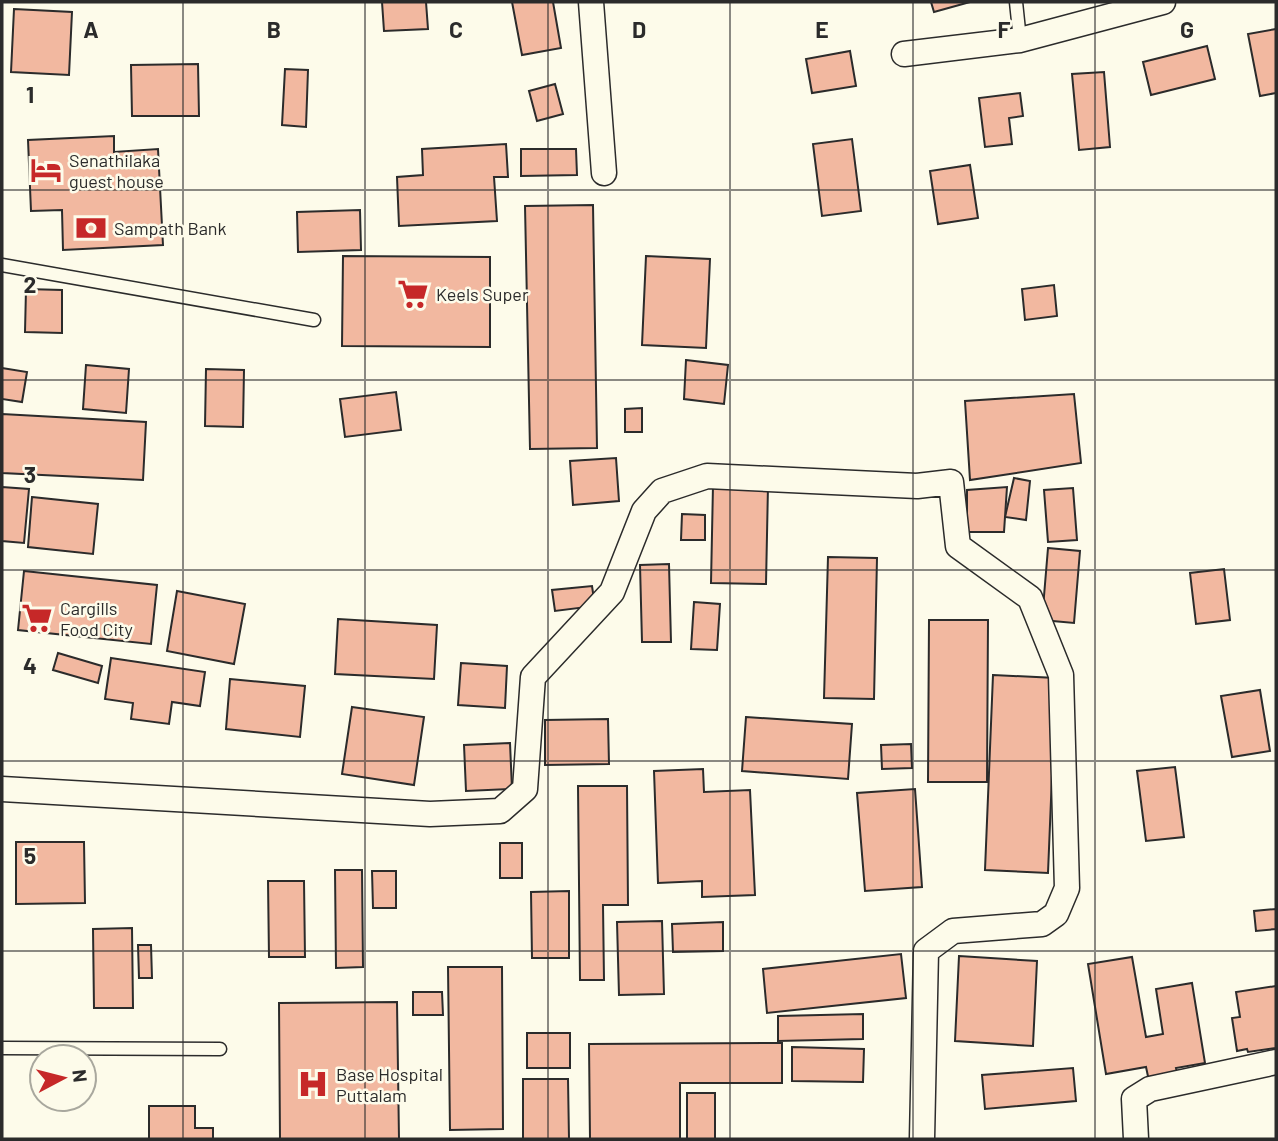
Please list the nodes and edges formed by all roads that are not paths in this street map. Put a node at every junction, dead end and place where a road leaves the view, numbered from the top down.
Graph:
1 (591, 2) edge
2 (1016, 2) edge
3 (1163, 2) edge
4 (1020, 40) junction
5 (904, 54) dead end
6 (604, 173) dead end
7 (2, 265) edge
8 (314, 320) dead end
9 (2, 789) edge
10 (2, 1048) edge
11 (220, 1049) dead end
12 (1276, 1062) edge
13 (922, 1139) edge
14 (1136, 1139) edge

1 - 6 street
2 - 4 lane
3 - 4 street
4 - 5 street
7 - 8 lane
9 - 13 street
10 - 11 lane
12 - 14 street

